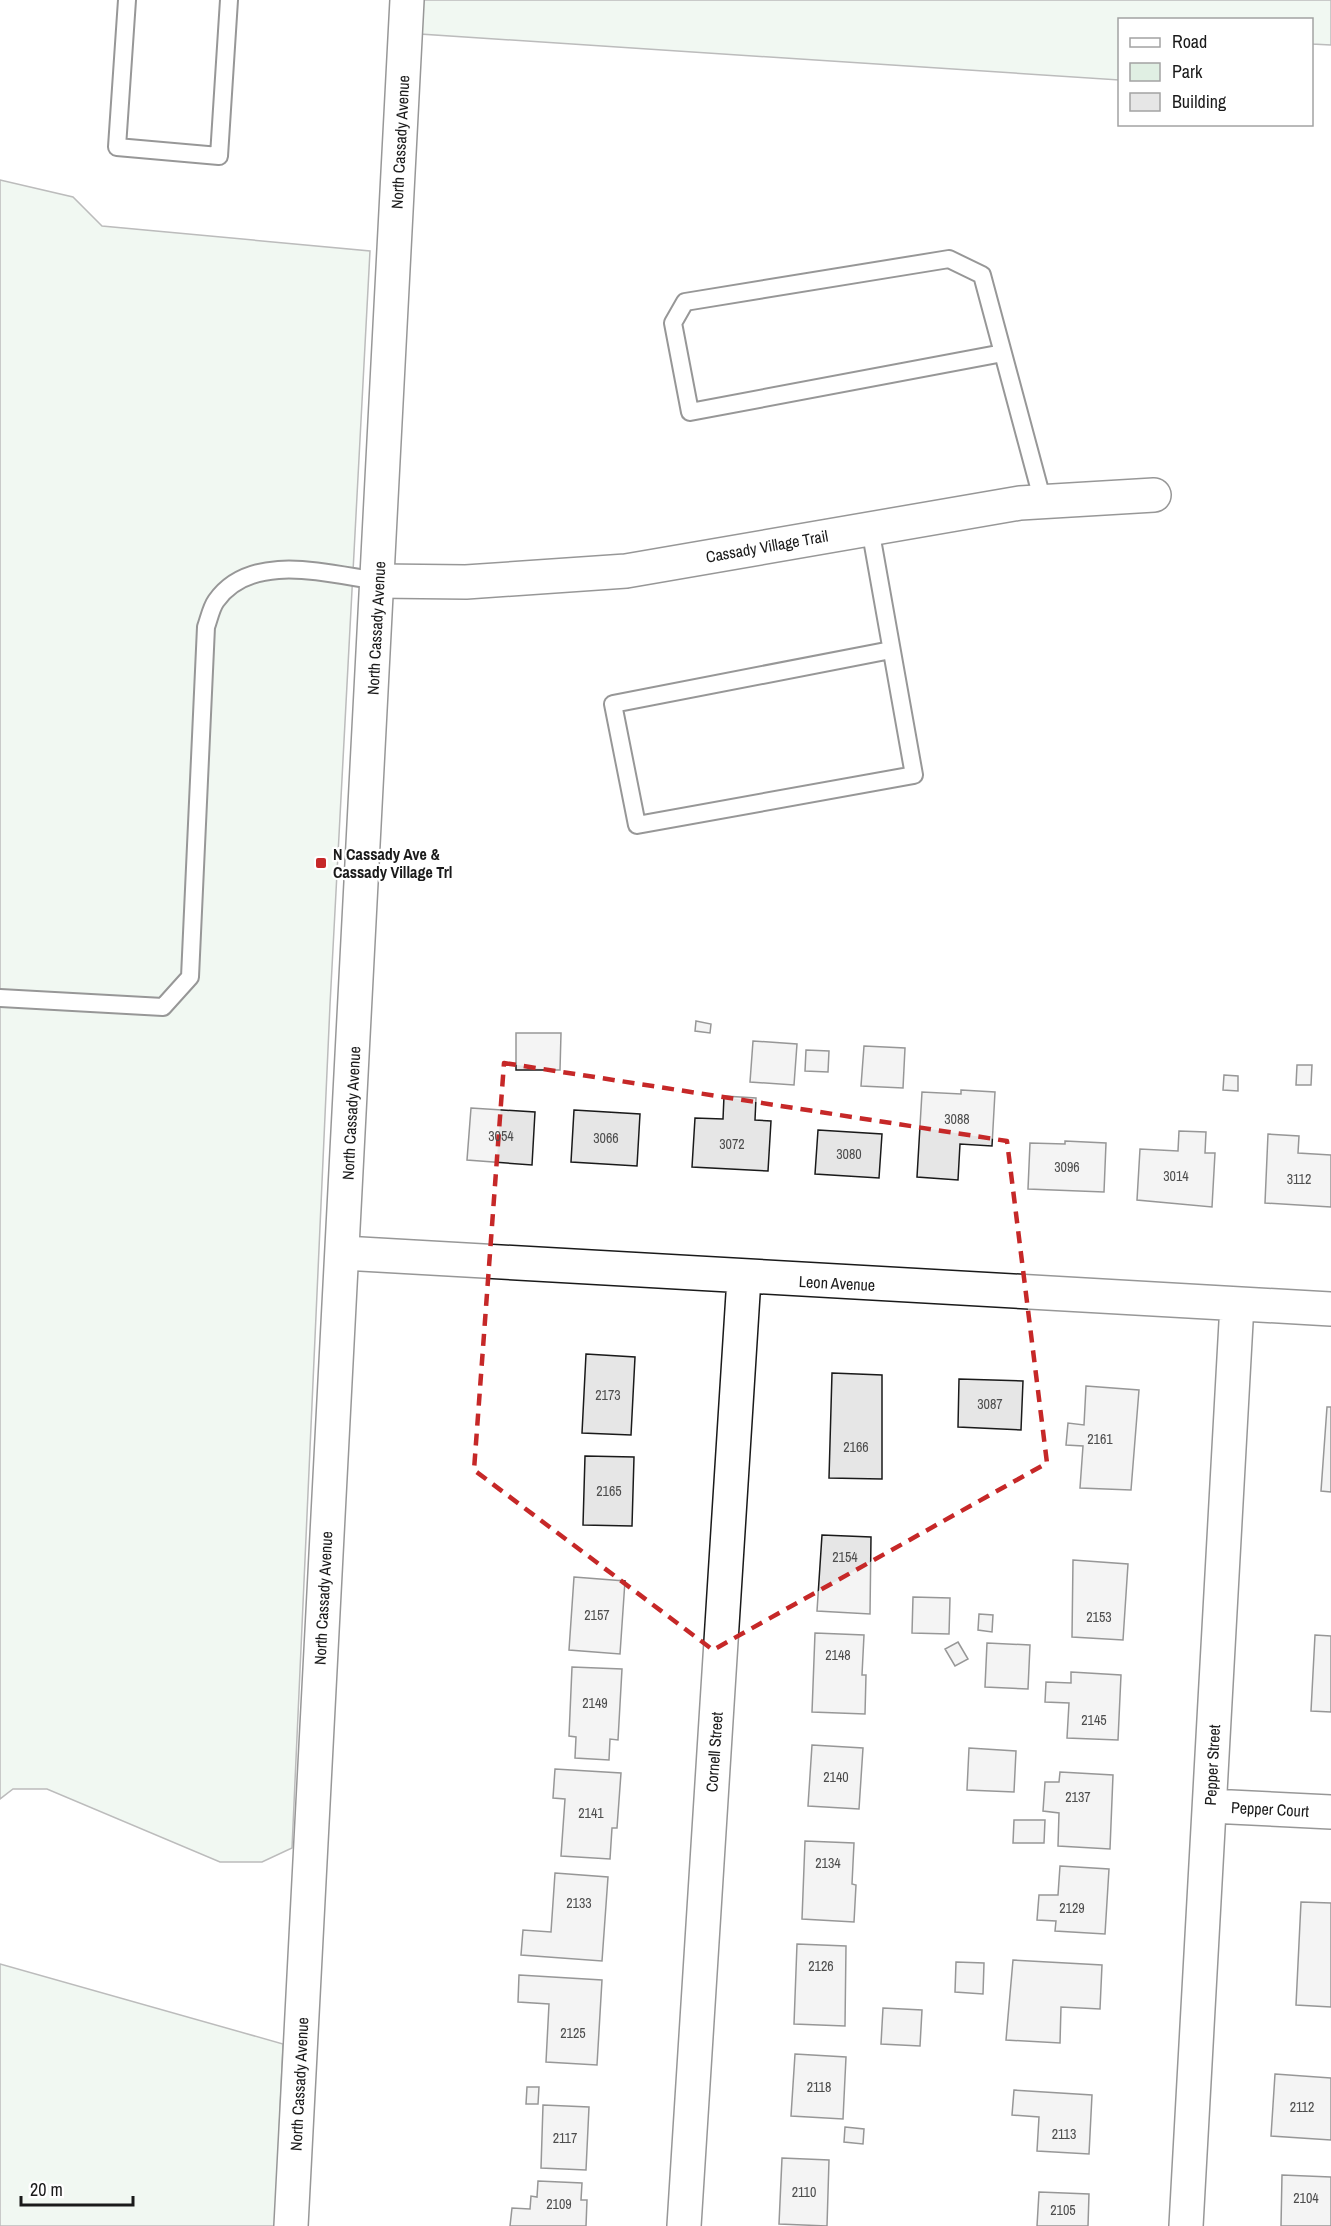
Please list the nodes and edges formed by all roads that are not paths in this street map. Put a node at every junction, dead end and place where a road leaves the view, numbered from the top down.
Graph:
1 (127, 0) edge
2 (229, 0) edge
3 (407, 0) edge
4 (1004, 353) junction
5 (1154, 495) dead end
6 (1043, 502) junction
7 (870, 528) junction
8 (378, 581) junction
9 (891, 650) junction
10 (0, 998) edge
11 (343, 1253) junction
12 (744, 1278) junction
13 (1237, 1304) junction
14 (1331, 1309) edge
15 (1210, 1806) junction
16 (1331, 1812) edge
17 (291, 2226) edge
18 (684, 2226) edge
19 (1186, 2226) edge

1 - 2 lane
3 - 8 street, North Cassady Avenue
4 - 4 lane
4 - 6 lane
5 - 6 street, Cassady Village Trail
6 - 7 street, Cassady Village Trail
7 - 8 street, Cassady Village Trail
7 - 9 lane
8 - 10 lane
8 - 11 street, North Cassady Avenue
9 - 9 lane
11 - 12 street, Leon Avenue
11 - 17 street, North Cassady Avenue
12 - 13 street, Leon Avenue
12 - 18 street, Cornell Street
13 - 14 street, Leon Avenue
13 - 15 street, Pepper Street
15 - 16 street, Pepper Court
15 - 19 street, Pepper Street

